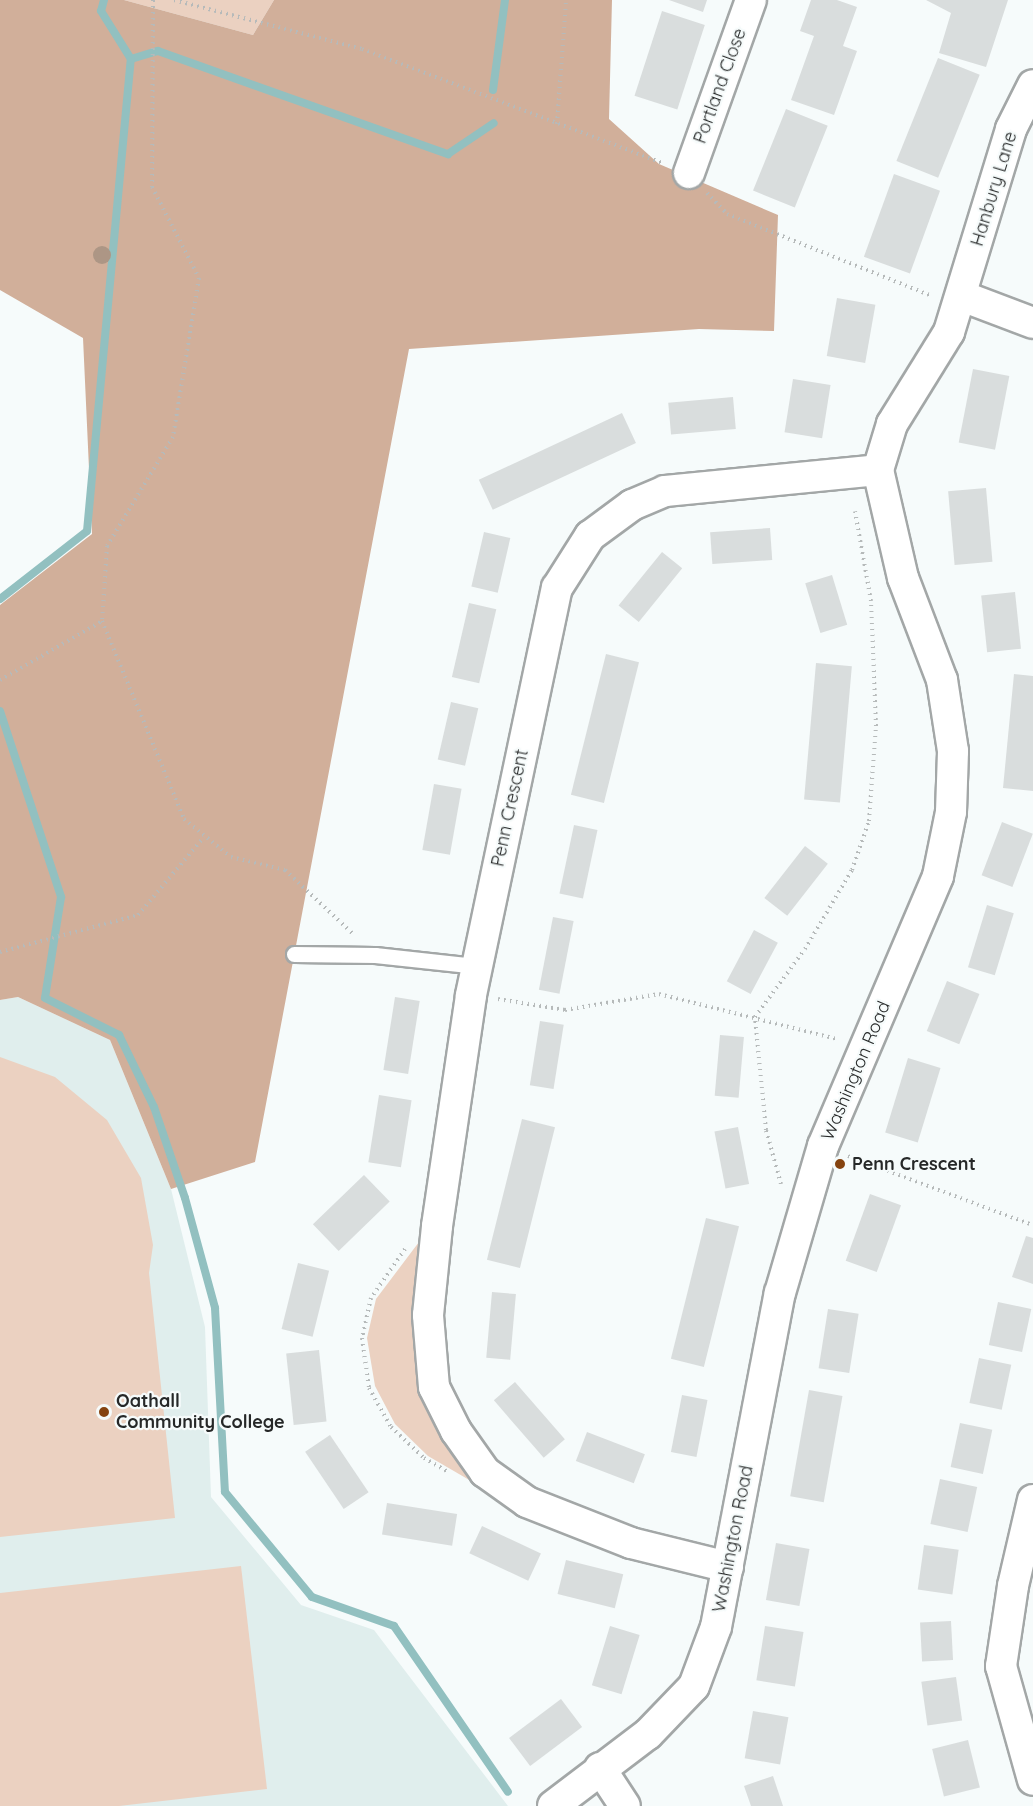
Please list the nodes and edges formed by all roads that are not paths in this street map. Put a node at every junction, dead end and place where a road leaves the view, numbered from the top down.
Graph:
1 (751, 0) edge
2 (1033, 85) edge
3 (689, 173) road end
4 (962, 296) junction
5 (1033, 323) edge
6 (878, 470) junction
7 (294, 954) dead end
8 (477, 966) junction
9 (1033, 1500) edge
10 (728, 1567) junction
11 (1023, 1587) edge
12 (600, 1768) junction
13 (1033, 1780) edge
14 (553, 1806) edge
15 (625, 1806) edge

1 - 3 street, Portland Close
2 - 4 street, Hanbury Lane
4 - 5 street
4 - 6 street, Washington Road
6 - 8 street, Penn Crescent
6 - 10 street, Washington Road
7 - 8 lane
8 - 10 street, Penn Crescent
9 - 11 street
10 - 12 street, Washington Road
11 - 13 street
12 - 14 street, Washington Road
12 - 15 street

